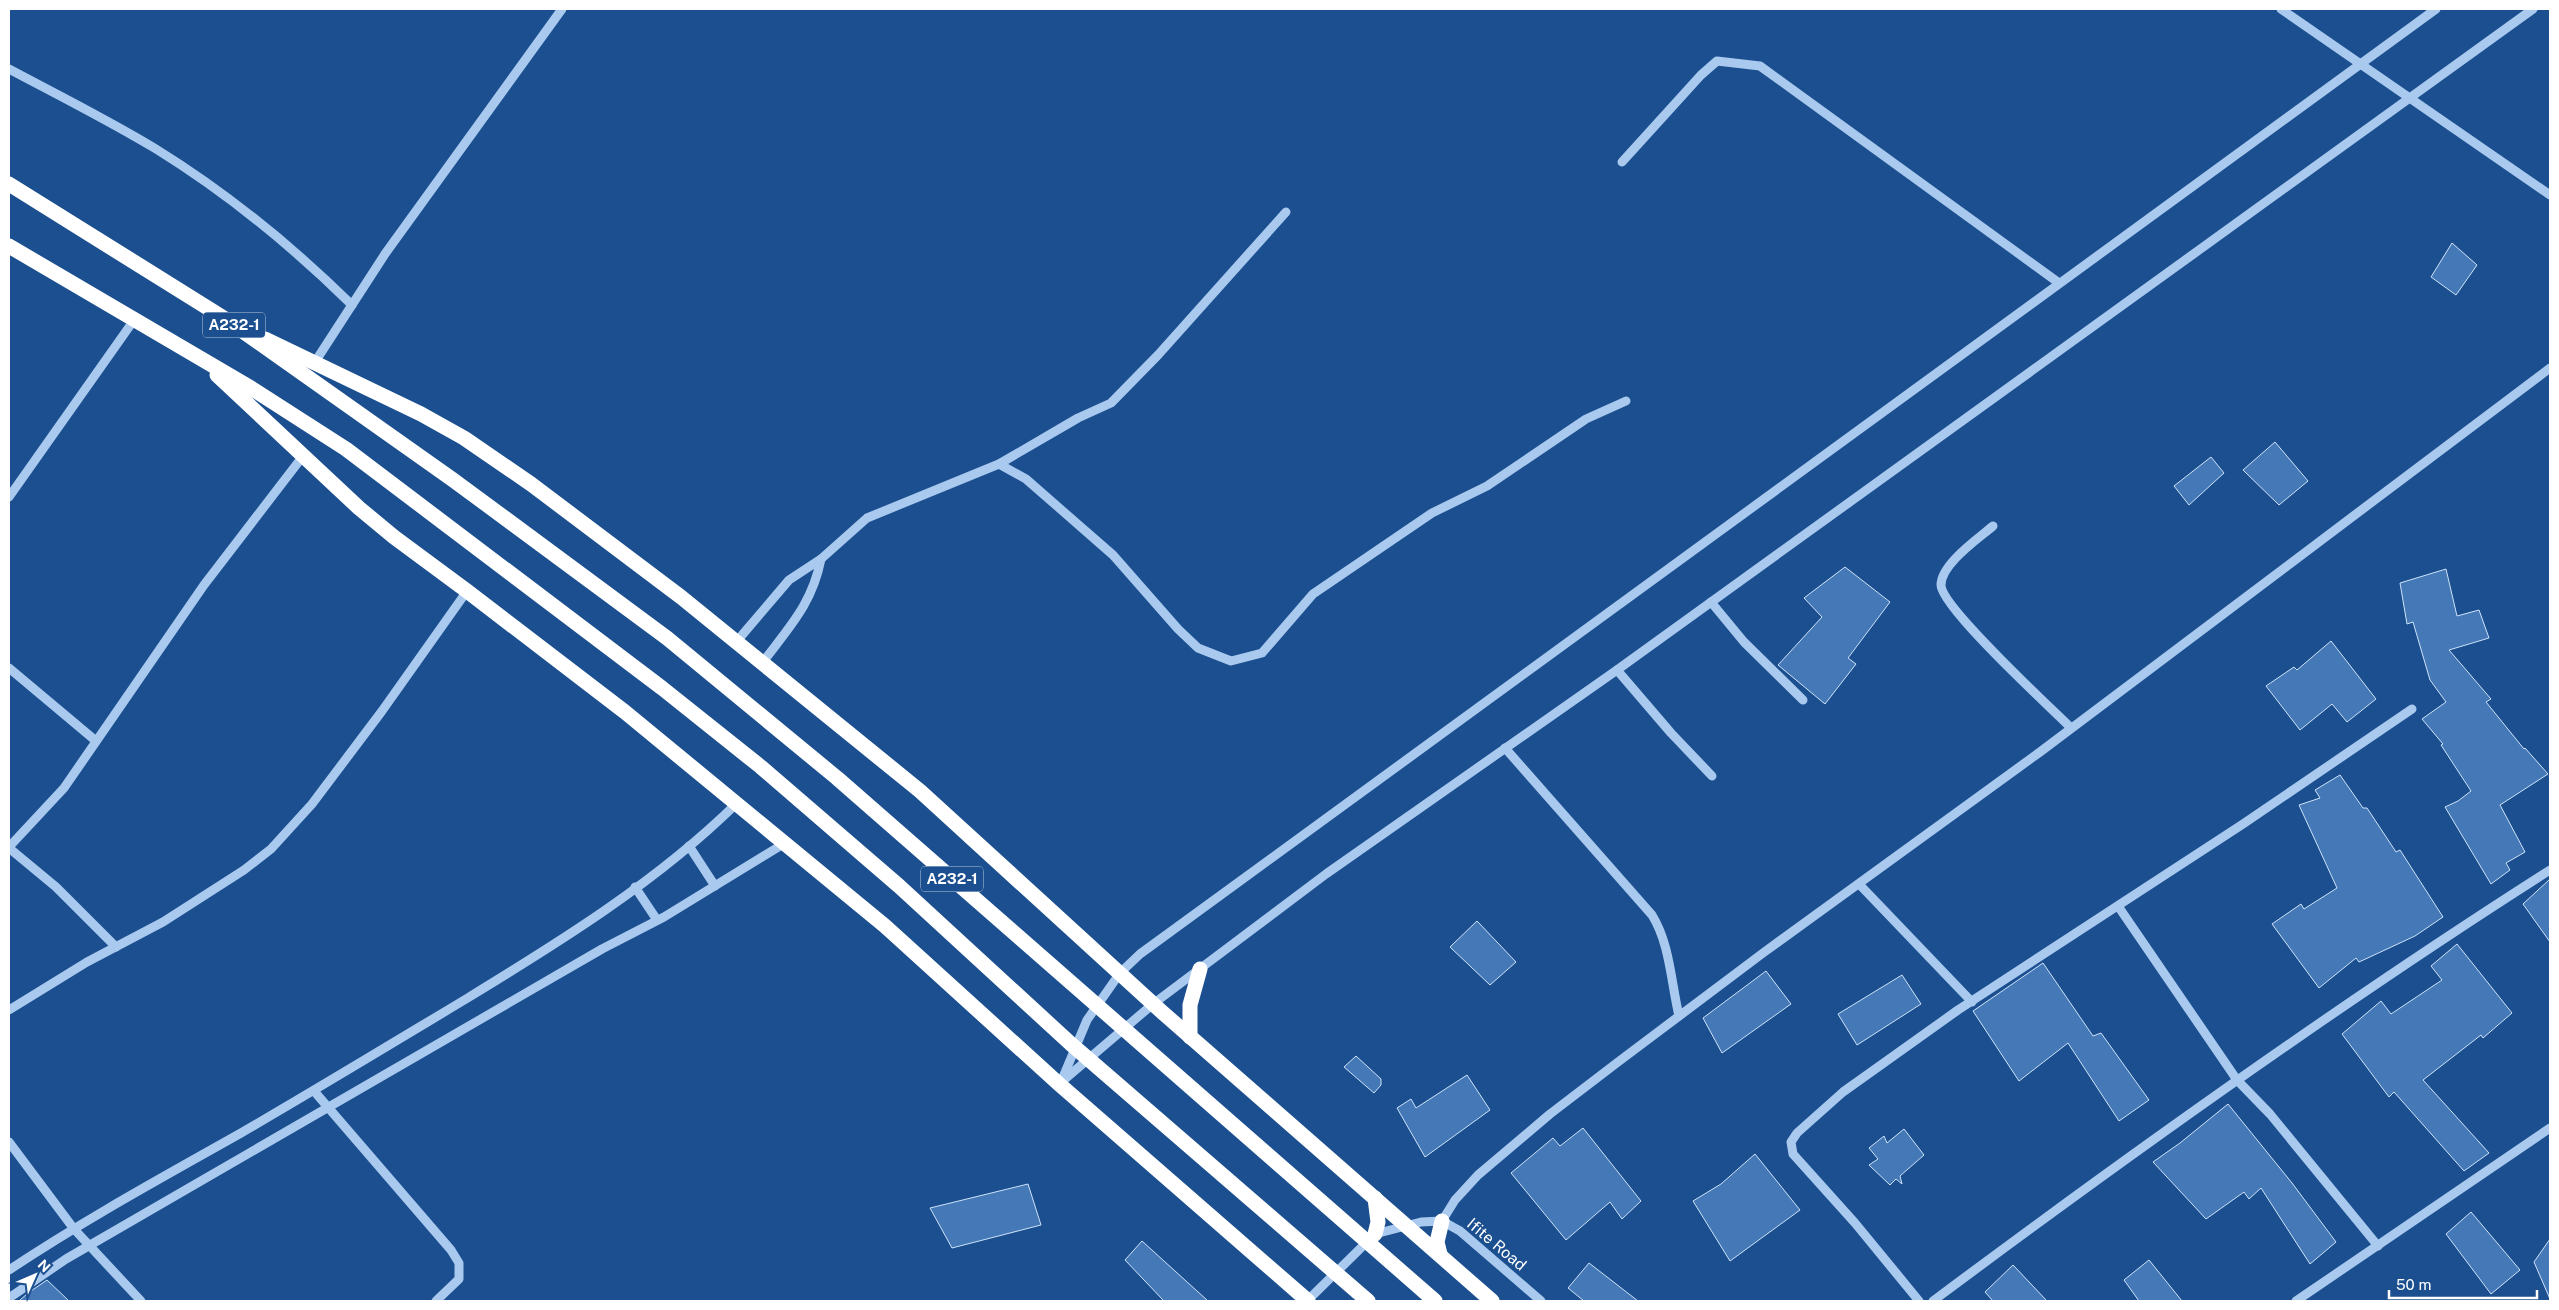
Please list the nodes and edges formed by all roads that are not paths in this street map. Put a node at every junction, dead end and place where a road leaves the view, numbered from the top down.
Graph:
1 (562, 9) edge
2 (2281, 9) edge
3 (2436, 9) edge
4 (2534, 9) edge
5 (2360, 63) junction
6 (9, 69) edge
7 (2409, 98) junction
8 (1622, 162) dead end
9 (9, 184) edge
10 (2550, 196) edge
11 (1286, 212) dead end
12 (9, 246) edge
13 (2058, 283) junction
14 (352, 305) junction
15 (134, 320) junction
16 (227, 320) junction
17 (200, 358) junction
18 (315, 362) junction
19 (2550, 368) edge
20 (1626, 401) dead end
21 (303, 456) junction
22 (999, 464) junction
23 (9, 497) edge
24 (1993, 526) dead end
25 (821, 559) junction
26 (467, 591) junction
27 (1711, 602) junction
28 (737, 641) junction
29 (763, 662) junction
30 (9, 668) edge
31 (1617, 670) junction
32 (1803, 700) dead end
33 (2412, 709) dead end
34 (2071, 728) junction
35 (96, 741) junction
36 (1504, 748) junction
37 (1712, 776) dead end
38 (737, 802) junction
39 (785, 843) junction
40 (689, 846) junction
41 (9, 848) edge
42 (2550, 870) edge
43 (1859, 884) junction
44 (715, 886) junction
45 (635, 887) junction
46 (2118, 906) junction
47 (657, 920) junction
48 (116, 946) junction
49 (1200, 969) junction
50 (1120, 973) junction
51 (1972, 1002) junction
52 (1153, 1004) junction
53 (9, 1010) edge
54 (1679, 1016) junction
55 (1190, 1037) junction
56 (2237, 1080) junction
57 (1060, 1084) junction
58 (314, 1091) junction
59 (328, 1109) junction
60 (2550, 1128) edge
61 (9, 1142) edge
62 (1375, 1198) junction
63 (1442, 1221) junction
64 (1407, 1226) junction
65 (74, 1229) junction
66 (1375, 1234) junction
67 (90, 1245) junction
68 (2378, 1246) junction
69 (1440, 1254) junction
70 (9, 1270) edge
71 (9, 1298) edge
72 (141, 1301) edge
73 (436, 1301) edge
74 (1308, 1301) edge
75 (1368, 1301) edge
76 (1435, 1301) edge
77 (1492, 1301) edge
78 (1541, 1301) edge
79 (1919, 1301) edge
80 (1933, 1301) edge
81 (2296, 1301) edge

1 - 14 street
2 - 5 street
3 - 5 street
4 - 7 street
5 - 7 street
5 - 13 street
6 - 14 street
7 - 10 street
7 - 27 street
8 - 13 street
9 - 16 highway, A232-1
11 - 22 street
12 - 15 highway, A232-1
13 - 50 street
14 - 18 street
15 - 17 highway, A232-1
15 - 23 street
16 - 18 highway
16 - 76 highway, A232-1
17 - 21 highway
17 - 75 highway, A232-1
18 - 28 highway
19 - 34 street
20 - 22 street
21 - 26 highway
21 - 35 street
22 - 25 street
24 - 34 street
25 - 28 street
25 - 29 street
26 - 38 highway
26 - 48 street
27 - 31 street
27 - 32 street
28 - 29 highway
29 - 50 highway
30 - 35 street
31 - 36 street
31 - 37 street
33 - 46 street
34 - 43 street
35 - 41 street
36 - 49 street
36 - 54 street
38 - 39 highway
38 - 40 street
39 - 44 street
39 - 57 highway
40 - 44 street
40 - 45 street
41 - 48 street
42 - 56 street
43 - 51 street
43 - 54 street
44 - 47 street
45 - 47 street
45 - 58 street
46 - 51 street
46 - 56 street
47 - 59 street
48 - 53 street
49 - 52 street
49 - 55 highway
50 - 52 highway
50 - 57 street
51 - 79 street
52 - 55 highway
52 - 57 street
54 - 63 street
55 - 62 highway
56 - 68 street
56 - 80 street
57 - 74 highway
58 - 59 street
58 - 65 street
59 - 67 street
59 - 73 street
60 - 68 street
61 - 65 street
62 - 64 highway
62 - 66 highway
63 - 64 street, Ifite Road
63 - 69 highway
63 - 78 street, Ifite Road
64 - 66 street, Ifite Road
64 - 69 highway
65 - 67 street
65 - 70 street
66 - 74 street
67 - 71 street
67 - 72 street
68 - 81 street
69 - 77 highway

